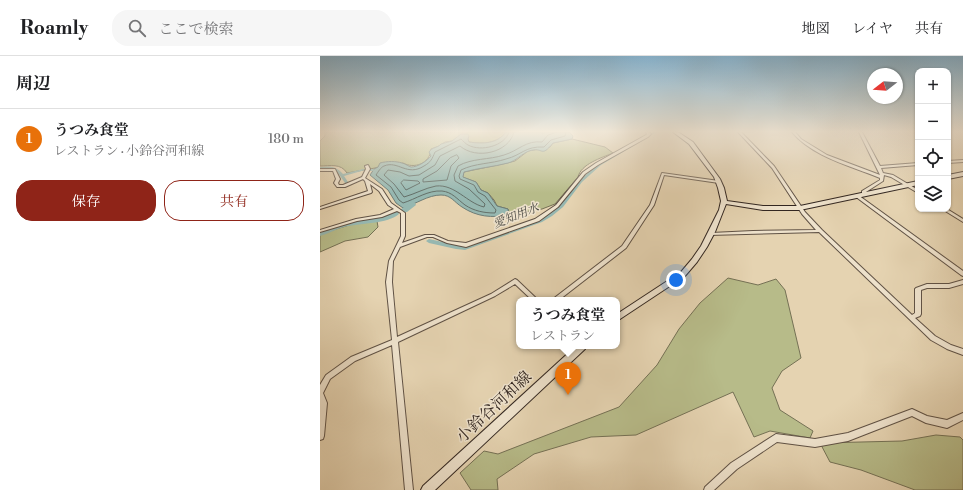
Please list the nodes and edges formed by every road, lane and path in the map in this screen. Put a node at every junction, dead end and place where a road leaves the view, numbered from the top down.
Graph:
1 (617, 152) edge
2 (698, 152) edge
3 (759, 152) edge
4 (820, 152) edge
5 (871, 152) edge
6 (963, 161) edge
7 (951, 162) edge
8 (915, 164) edge
9 (367, 166) dead end
10 (879, 167) junction
11 (320, 170) edge
12 (585, 173) junction
13 (963, 174) edge
14 (591, 175) dead end
15 (882, 176) junction
16 (951, 176) edge
17 (365, 179) junction
18 (719, 182) junction
19 (915, 185) edge
20 (907, 186) junction
21 (915, 190) edge
22 (867, 194) junction
23 (856, 196) junction
24 (724, 202) junction
25 (320, 208) edge
26 (800, 208) junction
27 (396, 210) junction
28 (949, 212) edge
29 (963, 221) edge
30 (320, 231) edge
31 (820, 231) junction
32 (711, 234) junction
33 (399, 246) junction
34 (963, 274) edge
35 (963, 282) edge
36 (531, 297) edge
37 (559, 297) edge
38 (620, 316) edge
39 (912, 318) junction
40 (395, 341) junction
41 (577, 349) edge
42 (963, 352) edge
43 (320, 392) edge
44 (320, 395) edge
45 (963, 416) edge
46 (320, 436) edge
47 (409, 490) edge
48 (427, 490) edge
49 (708, 490) edge

1 - 12 street
2 - 18 main road
3 - 26 street
4 - 15 street
5 - 10 street
6 - 7 street
8 - 10 street
9 - 17 street
10 - 15 street
11 - 17 street
12 - 14 street
12 - 33 street
13 - 16 main road
15 - 20 street
15 - 22 street
17 - 25 street
17 - 27 street
18 - 24 main road
18 - 37 street
19 - 20 main road
20 - 21 street
20 - 22 main road
22 - 23 main road
23 - 26 main road
23 - 34 street
24 - 26 main road
24 - 32 main road
26 - 31 street
27 - 30 street
27 - 33 street
28 - 29 street
31 - 32 street
31 - 39 street
32 - 38 main road
33 - 40 street
35 - 39 street
36 - 40 street
39 - 42 street
40 - 43 street
40 - 47 street
41 - 48 main road, 小鈴谷河和線
44 - 46 street
45 - 49 street

